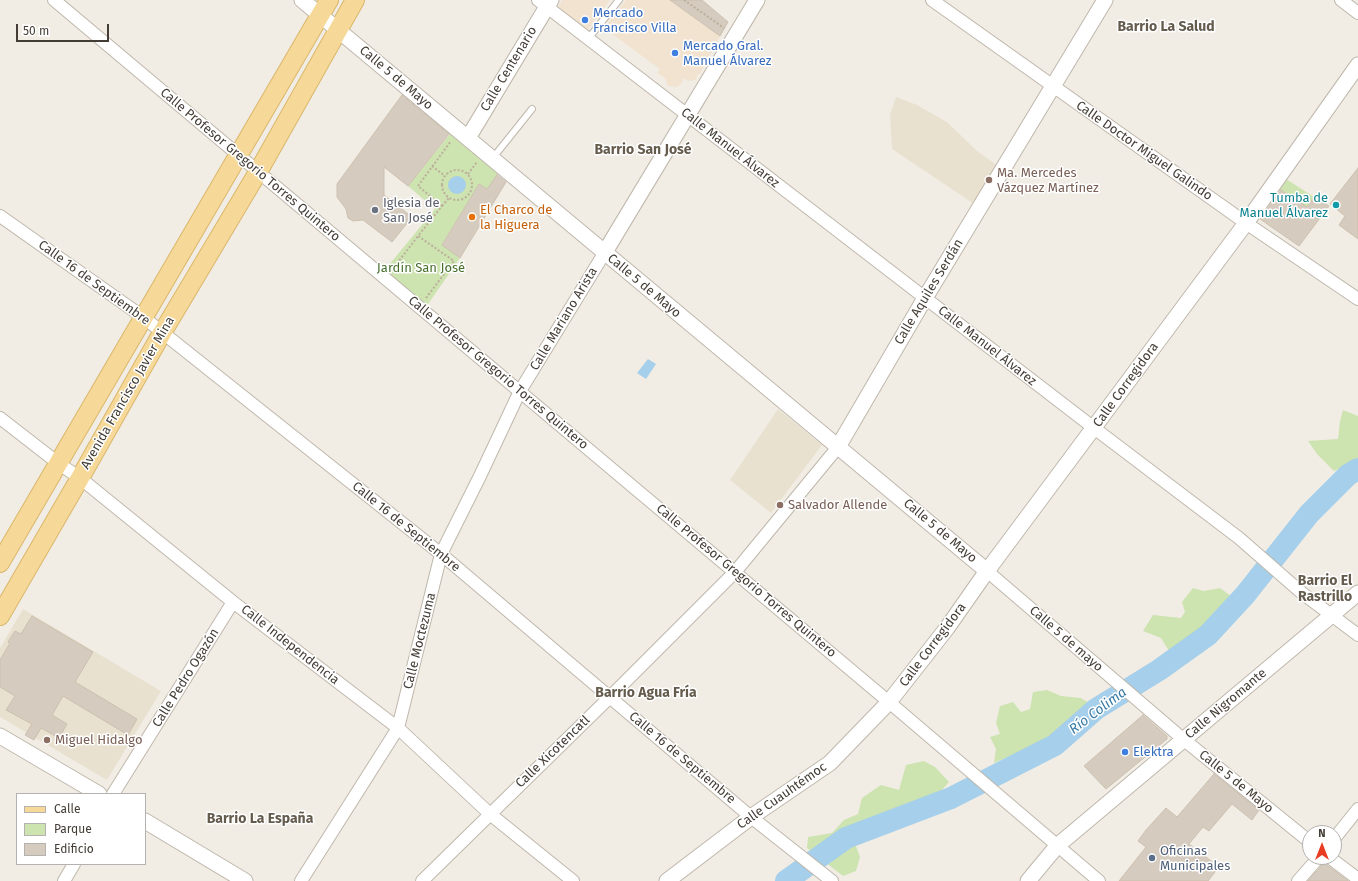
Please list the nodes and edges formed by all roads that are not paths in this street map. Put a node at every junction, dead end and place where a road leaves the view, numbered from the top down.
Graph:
1 (54, 0) edge
2 (302, 0) edge
3 (355, 0) edge
4 (619, 0) edge
5 (757, 0) edge
6 (932, 0) edge
7 (1106, 0) edge
8 (1341, 0) edge
9 (545, 2) edge
10 (324, 8) edge
11 (1358, 13) edge
12 (338, 30) junction
13 (588, 40) junction
14 (1358, 65) edge
15 (1052, 86) junction
16 (532, 109) dead end
17 (687, 115) junction
18 (463, 134) junction
19 (238, 155) junction
20 (492, 159) junction
21 (258, 172) junction
22 (0, 216) edge
23 (1246, 223) junction
24 (604, 252) junction
25 (925, 298) junction
26 (1358, 299) edge
27 (143, 317) junction
28 (162, 333) junction
29 (520, 391) junction
30 (0, 418) edge
31 (1094, 428) junction
32 (838, 447) junction
33 (58, 463) junction
34 (80, 478) junction
35 (441, 554) junction
36 (0, 563) edge
37 (987, 571) junction
38 (735, 572) junction
39 (1358, 593) edge
40 (233, 602) junction
41 (1331, 615) junction
42 (0, 616) edge
43 (1358, 635) edge
44 (610, 697) junction
45 (889, 702) junction
46 (1144, 706) joint
47 (398, 728) junction
48 (0, 736) edge
49 (1183, 739) junction
50 (97, 793) edge
51 (114, 793) edge
52 (1358, 809) edge
53 (490, 814) junction
54 (751, 817) junction
55 (146, 823) edge
56 (1342, 829) edge
57 (1302, 836) edge
58 (1057, 846) junction
59 (73, 865) edge
60 (1312, 865) edge
61 (1340, 865) edge
62 (1358, 879) edge
63 (64, 881) edge
64 (245, 881) edge
65 (301, 881) edge
66 (422, 881) edge
67 (573, 881) edge
68 (667, 881) edge
69 (832, 881) edge
70 (1028, 881) edge
71 (1099, 881) edge
72 (1298, 881) edge

1 - 19 street, Calle Profesor Gregorio Torres Quintero
2 - 10 street, Calle 5 de Mayo
3 - 12 main road, Avenida Francisco Javier Mina
4 - 13 lane
5 - 17 street, Calle Mariano Arista
6 - 15 street, Calle Doctor Miguel Galindo
7 - 15 street, Calle Aquiles Serdán
8 - 11 street
9 - 13 street, Calle Manuel Álvarez
9 - 18 street, Calle Centenario
10 - 12 street, Calle 5 de Mayo
10 - 19 main road, Avenida Francisco Javier Mina
12 - 18 street, Calle 5 de Mayo
12 - 21 main road, Avenida Francisco Javier Mina
13 - 17 street, Calle Manuel Álvarez
14 - 23 street, Calle Corregidora
15 - 23 street, Calle Doctor Miguel Galindo
15 - 25 street, Calle Aquiles Serdán
16 - 20 lane
17 - 24 street, Calle Mariano Arista
17 - 25 street, Calle Manuel Álvarez
18 - 20 street, Calle 5 de Mayo
19 - 21 street, Calle Profesor Gregorio Torres Quintero
19 - 27 main road, Avenida Francisco Javier Mina
20 - 24 street, Calle 5 de Mayo
21 - 28 main road, Avenida Francisco Javier Mina
21 - 29 street, Calle Profesor Gregorio Torres Quintero
22 - 27 street, Calle 16 de Septiembre
23 - 26 street, Calle Doctor Miguel Galindo
23 - 31 street, Calle Corregidora
24 - 29 street, Calle Mariano Arista
24 - 32 street, Calle 5 de Mayo
25 - 31 street, Calle Manuel Álvarez
25 - 32 street, Calle Aquiles Serdán
27 - 28 street, Calle 16 de Septiembre
27 - 33 main road, Avenida Francisco Javier Mina
28 - 34 main road, Avenida Francisco Javier Mina
28 - 35 street, Calle 16 de Septiembre
29 - 35 street, Calle Moctezuma
29 - 38 street, Calle Profesor Gregorio Torres Quintero
30 - 33 street, Calle Independencia
31 - 37 street, Calle Corregidora
31 - 41 street, Calle Manuel Álvarez
32 - 37 street, Calle 5 de Mayo
32 - 38 street, Calle Aquiles Serdán
33 - 34 street, Calle Independencia
33 - 36 main road, Avenida Francisco Javier Mina
34 - 40 street, Calle Independencia
34 - 42 main road, Avenida Francisco Javier Mina
35 - 44 street, Calle 16 de Septiembre
35 - 47 street, Calle Moctezuma
37 - 45 street, Calle Corregidora
37 - 46 street, Calle 5 de mayo
38 - 44 street, Calle Xicotencatl
38 - 45 street, Calle Profesor Gregorio Torres Quintero
39 - 41 street, Calle Nigromante
40 - 47 street, Calle Independencia
40 - 51 street, Calle Pedro Ogazón
41 - 43 street, Calle Manuel Álvarez
41 - 49 street, Calle Nigromante
44 - 53 street, Calle Xicotencatl
44 - 54 street, Calle 16 de Septiembre
45 - 54 street, Calle Cuauhtémoc
45 - 58 street, Calle Profesor Gregorio Torres Quintero
46 - 49 street, Calle 5 de Mayo
47 - 53 street, Calle Independencia
47 - 65 street, Calle Moctezuma
48 - 50 street
49 - 57 street, Calle 5 de Mayo
49 - 58 street, Calle Nigromante
52 - 56 street
53 - 66 street, Calle Xicotencatl
53 - 67 street, Calle Independencia
54 - 68 street, Calle Cuauhtémoc
54 - 69 street, Calle 16 de Septiembre
55 - 64 street
58 - 70 street, Calle Nigromante
58 - 71 street, Calle Profesor Gregorio Torres Quintero
59 - 63 street
60 - 72 street
61 - 62 street

